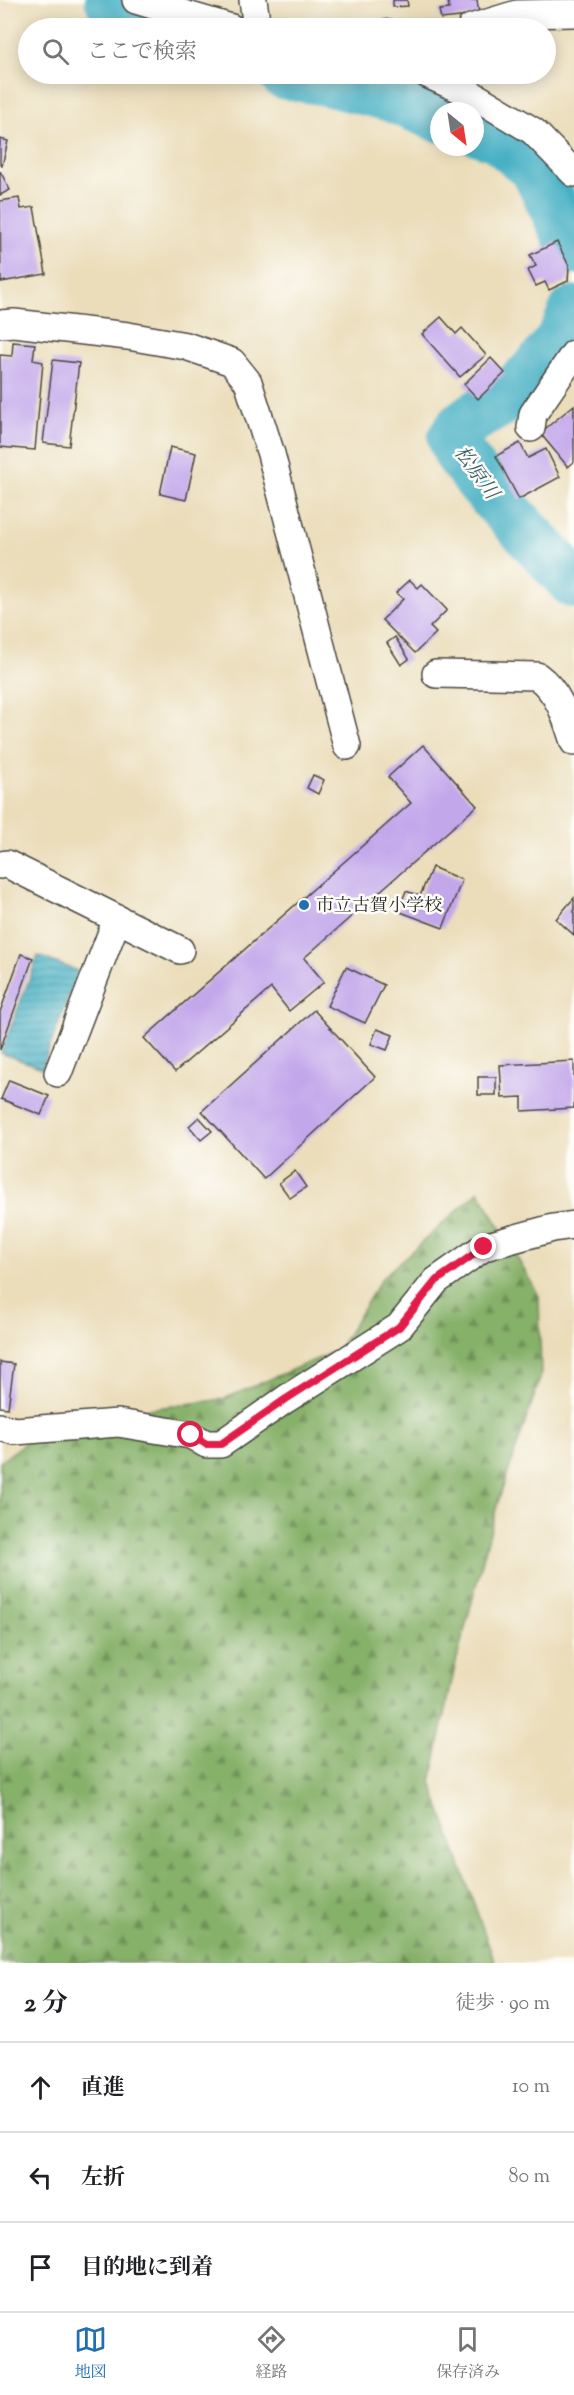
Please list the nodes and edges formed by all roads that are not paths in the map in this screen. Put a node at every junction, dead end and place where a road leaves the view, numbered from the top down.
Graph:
1 (136, 0) edge
2 (254, 0) edge
3 (574, 12) edge
4 (197, 18) edge
5 (256, 18) edge
6 (506, 18) edge
7 (449, 84) edge
8 (574, 173) edge
9 (0, 324) edge
10 (574, 354) edge
11 (531, 428) dead end
12 (436, 674) dead end
13 (574, 742) edge
14 (347, 746) dead end
15 (0, 866) edge
16 (117, 919) junction
17 (180, 950) dead end
18 (58, 1073) dead end
19 (574, 1225) edge
20 (0, 1427) edge

1 - 4 street
2 - 5 street
3 - 6 street
7 - 8 street
9 - 14 street
10 - 11 street
12 - 13 street
15 - 16 street
16 - 17 street
16 - 18 street
19 - 20 street

